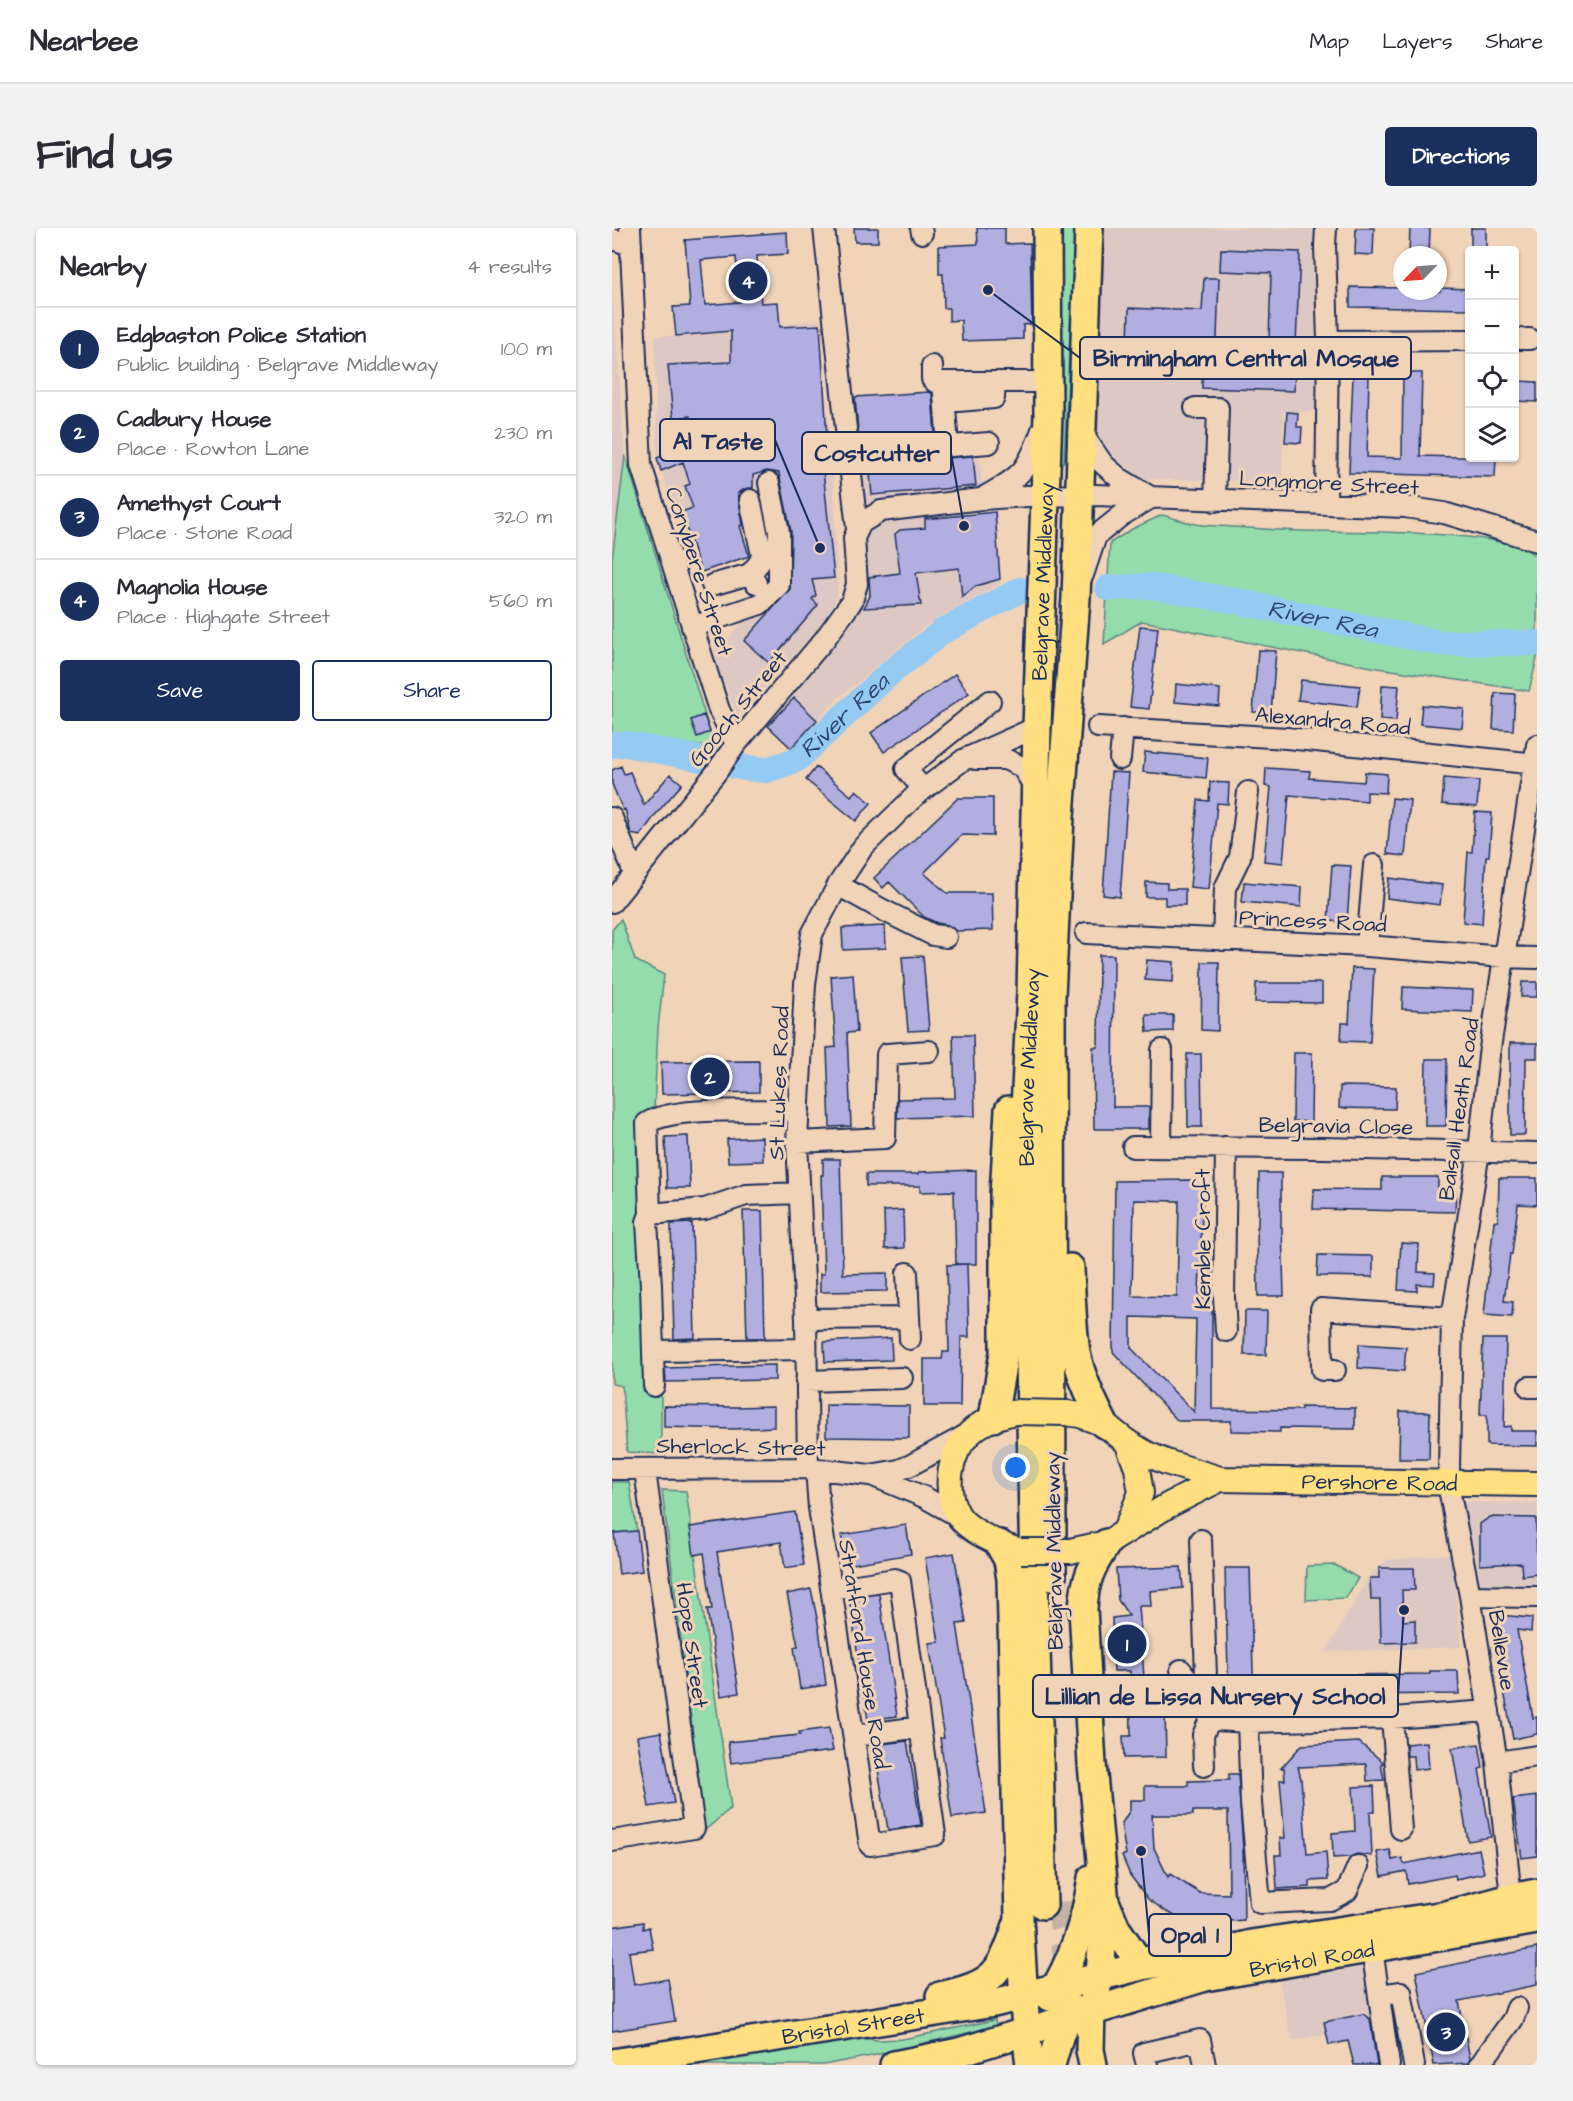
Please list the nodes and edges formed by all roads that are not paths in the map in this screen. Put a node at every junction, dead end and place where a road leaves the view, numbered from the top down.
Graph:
1 (824, 228) edge
2 (1047, 228) edge
3 (1089, 228) edge
4 (1326, 228) edge
5 (624, 237) edge
6 (1465, 340) edge
7 (1328, 341) junction
8 (995, 382) junction
9 (1048, 382) junction
10 (958, 401) dead end
11 (1195, 408) dead end
12 (1048, 414) junction
13 (1082, 432) junction
14 (990, 443) dead end
15 (948, 446) junction
16 (849, 454) junction
17 (768, 483) dead end
18 (1080, 495) junction
19 (1045, 497) junction
20 (1151, 498) junction
21 (981, 499) junction
22 (750, 500) dead end
23 (1215, 501) junction
24 (1326, 503) junction
25 (858, 528) junction
26 (1537, 542) edge
27 (750, 574) junction
28 (712, 585) dead end
29 (765, 598) junction
30 (1076, 598) junction
31 (692, 627) junction
32 (990, 701) dead end
33 (1037, 727) junction
34 (1098, 727) dead end
35 (1124, 728) junction
36 (732, 749) junction
37 (1536, 758) edge
38 (1120, 759) dead end
39 (963, 760) junction
40 (923, 789) junction
41 (1036, 789) junction
42 (1248, 792) dead end
43 (1060, 817) junction
44 (612, 818) edge
45 (1036, 838) junction
46 (1374, 865) dead end
47 (634, 873) junction
48 (838, 885) junction
49 (612, 902) edge
50 (1086, 933) dead end
51 (946, 937) dead end
52 (1223, 940) junction
53 (1367, 946) junction
54 (1504, 957) junction
55 (1537, 958) edge
56 (1162, 1050) dead end
57 (929, 1051) dead end
58 (799, 1110) junction
59 (797, 1142) junction
60 (1134, 1147) dead end
61 (1161, 1147) junction
62 (1227, 1147) junction
63 (1479, 1152) junction
64 (1537, 1153) edge
65 (799, 1193) junction
66 (650, 1214) junction
67 (907, 1273) dead end
68 (909, 1318) junction
69 (1452, 1318) junction
70 (806, 1319) junction
71 (1226, 1331) dead end
72 (910, 1339) dead end
73 (806, 1349) junction
74 (654, 1351) junction
75 (1335, 1370) dead end
76 (902, 1378) dead end
77 (806, 1381) junction
78 (654, 1386) dead end
79 (1005, 1415) junction
80 (1104, 1424) junction
81 (969, 1433) junction
82 (1127, 1442) junction
83 (812, 1468) junction
84 (612, 1469) edge
85 (644, 1469) junction
86 (870, 1474) junction
87 (1220, 1479) junction
88 (1450, 1482) junction
89 (1537, 1484) edge
90 (958, 1516) junction
91 (1116, 1537) junction
92 (1201, 1540) dead end
93 (1010, 1548) junction
94 (831, 1589) junction
95 (1470, 1596) junction
96 (1537, 1598) edge
97 (1181, 1670) dead end
98 (1197, 1692) junction
99 (1489, 1711) junction
100 (1211, 1717) junction
101 (1392, 1718) junction
102 (1248, 1722) junction
103 (920, 1727) junction
104 (854, 1736) junction
105 (1537, 1756) edge
106 (1497, 1762) junction
107 (1204, 1766) dead end
108 (1401, 1829) dead end
109 (1098, 1834) junction
110 (612, 1841) edge
111 (1358, 1866) dead end
112 (1524, 1896) edge
113 (1105, 1903) junction
114 (1019, 1918) junction
115 (1537, 1920) edge
116 (1372, 1949) junction
117 (1194, 1959) junction
118 (1100, 1976) junction
119 (1043, 1994) junction
120 (1379, 1995) junction
121 (1517, 2008) dead end
122 (1078, 2012) junction
123 (870, 2023) junction
124 (1026, 2032) junction
125 (955, 2057) edge
126 (612, 2062) edge
127 (894, 2065) edge
128 (992, 2065) edge
129 (1030, 2065) edge
130 (1051, 2065) edge
131 (1093, 2065) edge
132 (1147, 2065) edge
133 (1206, 2065) edge
134 (1389, 2065) edge
135 (1414, 2065) edge
136 (1480, 2065) edge

1 - 16 street, Gooch Street
2 - 9 highway, Belgrave Middleway
3 - 13 highway, Belgrave Middleway
4 - 7 street
5 - 31 street, Conybere Street
6 - 7 street
7 - 24 street
8 - 9 street
8 - 10 street
8 - 15 street
9 - 12 highway, Belgrave Middleway
11 - 23 street
12 - 19 highway, Belgrave Middleway
12 - 21 street
13 - 18 highway, Belgrave Middleway
13 - 20 street, Longmore Street
14 - 15 street
15 - 16 street
16 - 25 street, Gooch Street
17 - 29 street
18 - 19 street, Longmore Street
18 - 20 street, Longmore Street
18 - 30 highway, Belgrave Middleway
19 - 21 street, Longmore Street
19 - 33 highway, Belgrave Middleway
20 - 23 street, Longmore Street
20 - 30 street
21 - 25 street, Longmore Street
22 - 27 street
23 - 24 street, Longmore Street
24 - 26 street, Longmore Street
25 - 36 street, Gooch Street
27 - 28 street
27 - 29 street
29 - 31 street
30 - 43 highway, Belgrave Middleway
31 - 36 street, Conybere Street
32 - 40 street
33 - 39 street, St Lukes Road
33 - 41 highway, Belgrave Middleway
34 - 35 street, Alexandra Road
35 - 37 street, Alexandra Road
35 - 38 street
36 - 47 street, Gooch Street
37 - 54 street, Balsall Heath Road
39 - 40 street, St Lukes Road
39 - 41 street
40 - 48 street, St Lukes Road
41 - 45 highway, Belgrave Middleway
42 - 52 street
43 - 45 highway, Belgrave Middleway
43 - 80 highway
44 - 47 street
45 - 79 highway
46 - 53 street
47 - 49 street, Gooch Street
48 - 51 street
48 - 58 street, St Lukes Road
50 - 52 street, Princess Road
52 - 53 street, Princess Road
53 - 54 street, Princess Road
54 - 55 street, Princess Road
54 - 63 street, Balsall Heath Road
56 - 61 street
57 - 59 street
58 - 59 street, St Lukes Road
58 - 66 street
59 - 65 street, St Lukes Road
60 - 61 street, Belgravia Close
61 - 62 street, Belgravia Close
62 - 63 street, Belgravia Close
62 - 71 street, Kemble Croft
63 - 64 street, Belgravia Close
63 - 69 street, Balsall Heath Road
65 - 66 street
65 - 70 street, St Lukes Road
66 - 74 street
67 - 68 street
68 - 70 street
68 - 72 street
69 - 75 street
69 - 88 street, Balsall Heath Road
70 - 73 street, St Lukes Road
73 - 74 street
73 - 77 street, St Lukes Road
74 - 78 street
76 - 77 street
77 - 83 street, St Lukes Road
79 - 80 main road, bridge
79 - 81 main road
80 - 82 main road
81 - 86 street, Sherlock Street
81 - 90 main road
82 - 87 main road, Pershore Road
82 - 91 main road
83 - 85 street, Sherlock Street
83 - 86 street, Sherlock Street
83 - 94 street, Stratford House Road
84 - 85 street, Sherlock Street
85 - 110 street, Hope Street
86 - 90 street, Sherlock Street
87 - 88 main road, Pershore Road
87 - 91 main road, Pershore Road
88 - 89 main road, Pershore Road
88 - 95 street, Bellevue
90 - 93 main road
91 - 93 main road, bridge
91 - 109 highway
92 - 98 street
93 - 114 highway
94 - 103 street
94 - 104 street, Stratford House Road
95 - 96 street
95 - 99 street, Bellevue
97 - 98 street
98 - 100 street
99 - 101 street
99 - 106 street, Bellevue
100 - 102 street
100 - 107 street
101 - 102 street
101 - 108 street
102 - 111 street
103 - 104 street
103 - 104 street, Stratford House Road
105 - 106 street
106 - 112 street, Bellevue
109 - 113 highway
109 - 119 highway
112 - 117 highway, Bristol Road
113 - 117 highway
113 - 118 highway
114 - 119 highway
114 - 123 highway
115 - 116 highway, Bristol Road
116 - 120 street
116 - 122 highway, Bristol Road
117 - 118 highway, Bristol Road
118 - 119 highway, Bristol Street
118 - 122 highway
119 - 122 highway
119 - 123 highway, Bristol Street
119 - 124 highway
120 - 134 street
120 - 135 street
121 - 136 street
122 - 124 highway, Bristol Road
122 - 130 highway
122 - 131 highway
123 - 126 highway, Bristol Street
124 - 125 highway, Bristol Street
124 - 129 highway
125 - 127 highway, Bristol Street
125 - 128 highway
132 - 133 street

